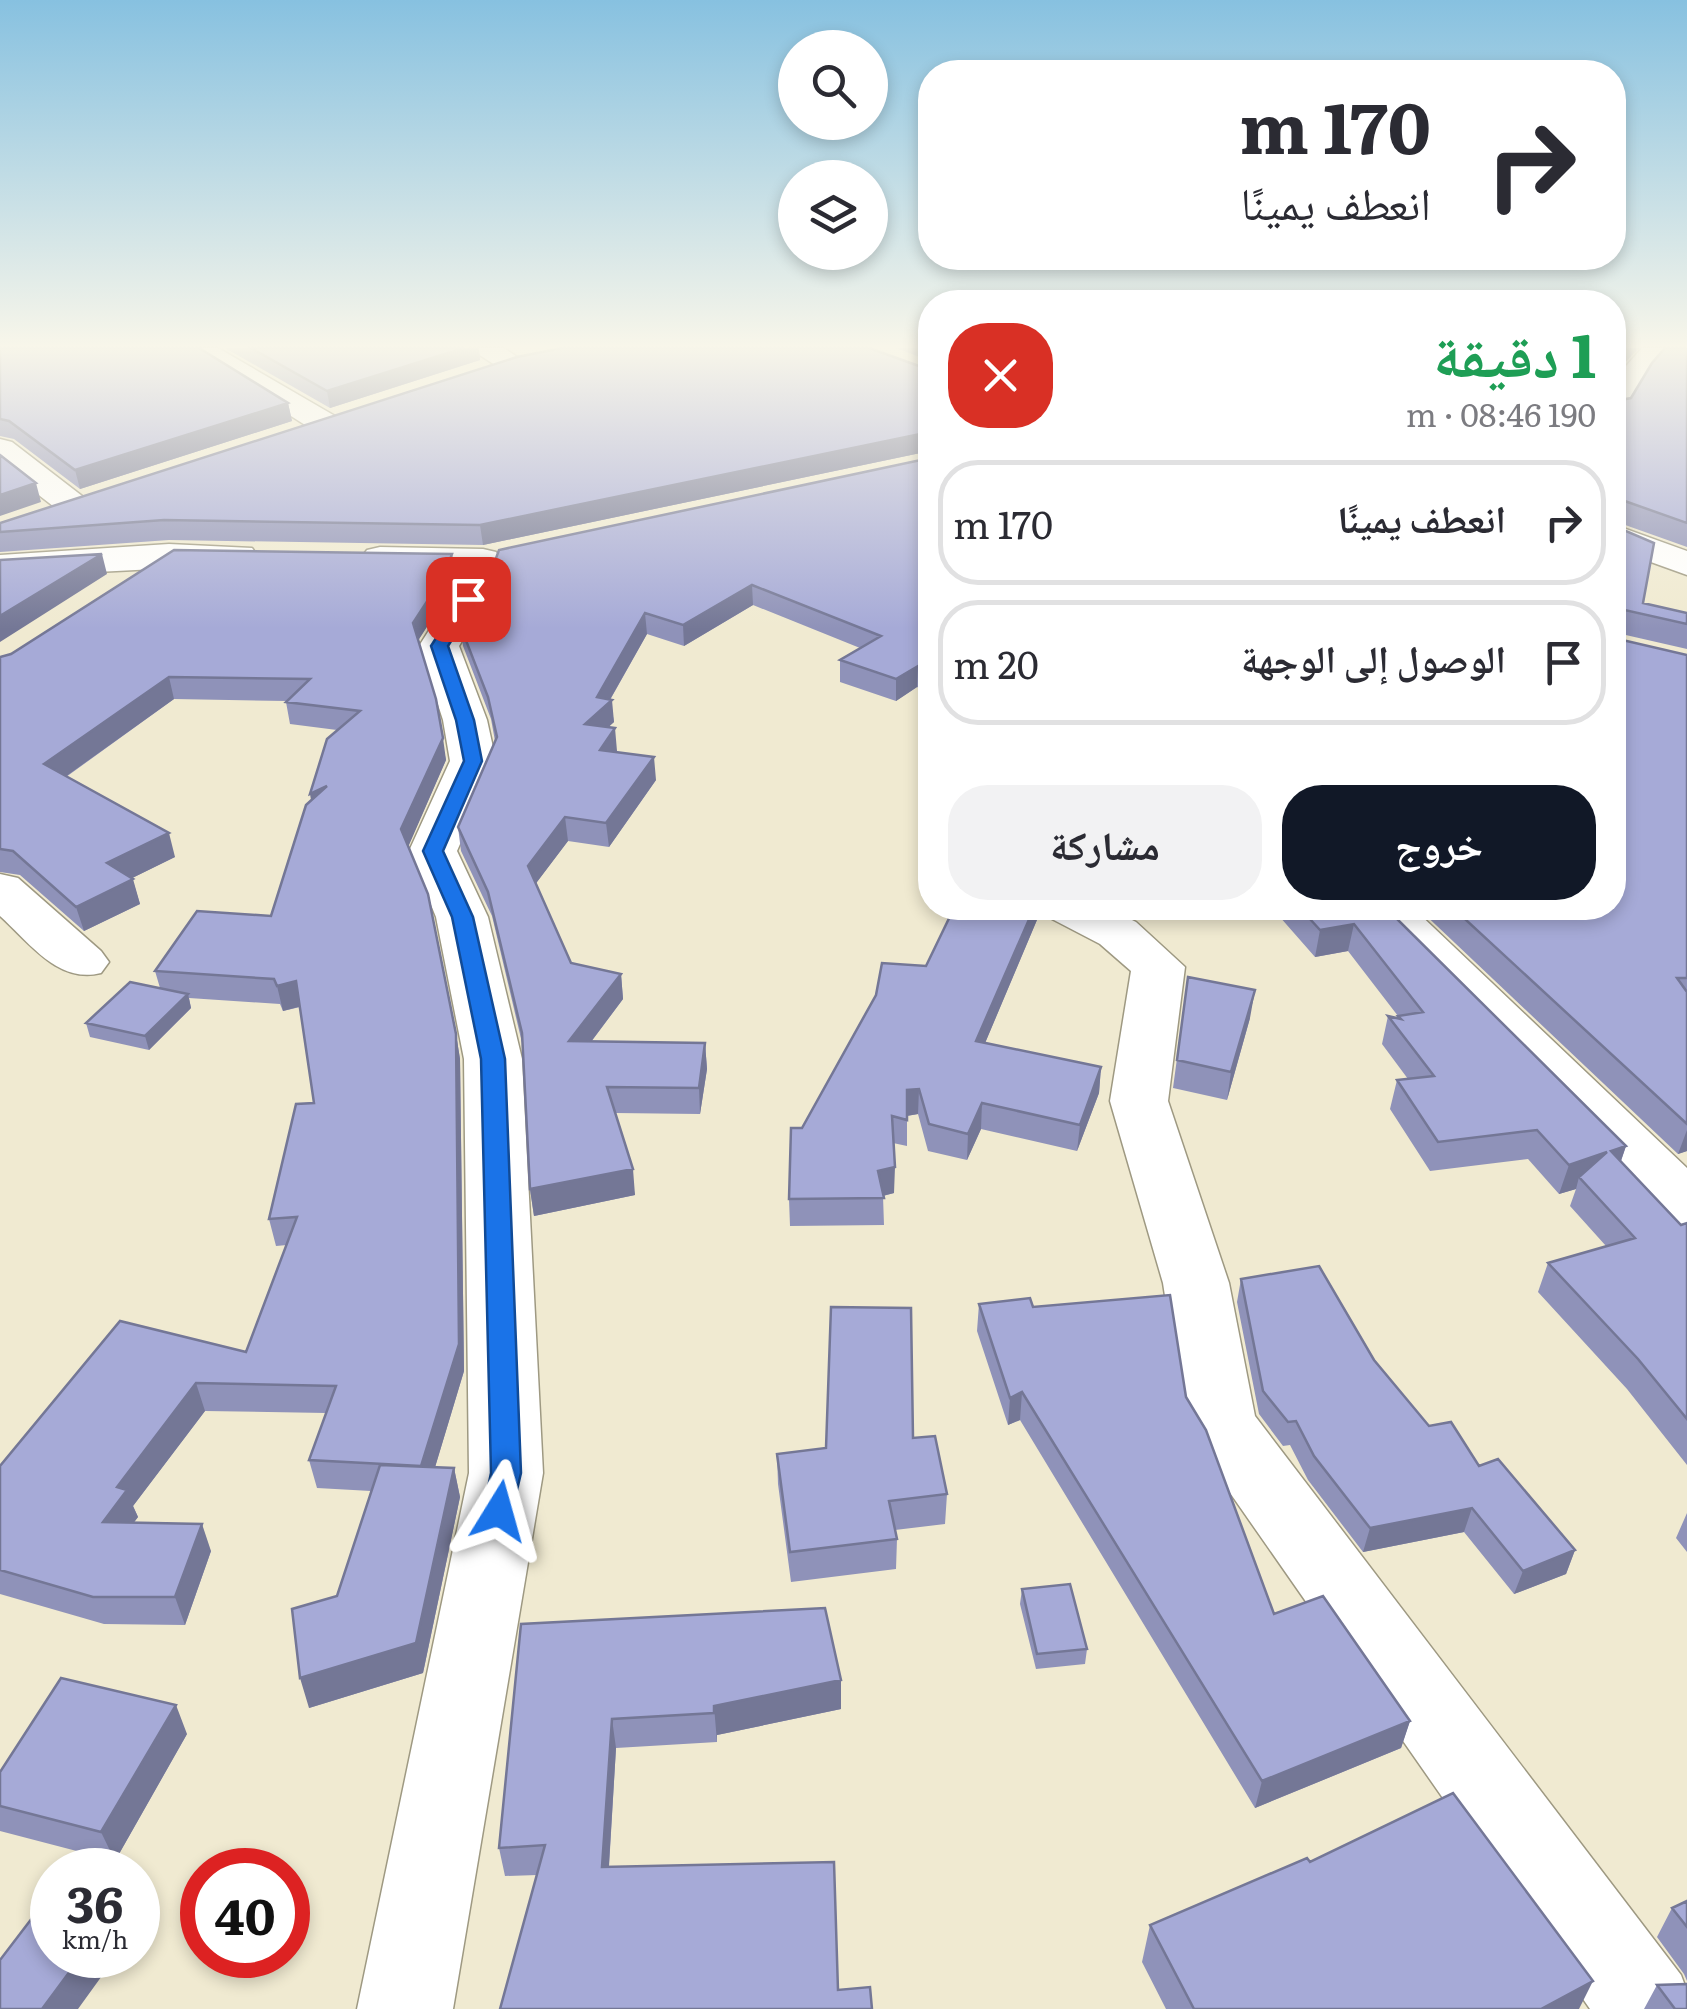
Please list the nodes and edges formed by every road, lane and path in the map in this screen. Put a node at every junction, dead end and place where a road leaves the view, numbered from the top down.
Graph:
1 (0, 449) edge
2 (112, 494) edge
3 (74, 506) junction
4 (37, 518) edge
5 (1626, 541) edge
6 (168, 555) junction
7 (267, 557) edge
8 (346, 558) edge
9 (1626, 563) edge
10 (1685, 564) edge
11 (0, 566) edge
12 (106, 596) edge
13 (0, 889) edge
14 (1094, 920) edge
15 (1396, 920) edge
16 (82, 962) dead end
17 (1687, 1204) edge
18 (405, 2009) edge
19 (1647, 2009) edge

1 - 3 street
2 - 3 street
3 - 4 street
5 - 10 street
6 - 7 street
6 - 11 street
6 - 12 street
8 - 18 street
9 - 10 street
13 - 16 street
14 - 19 street
15 - 17 street

